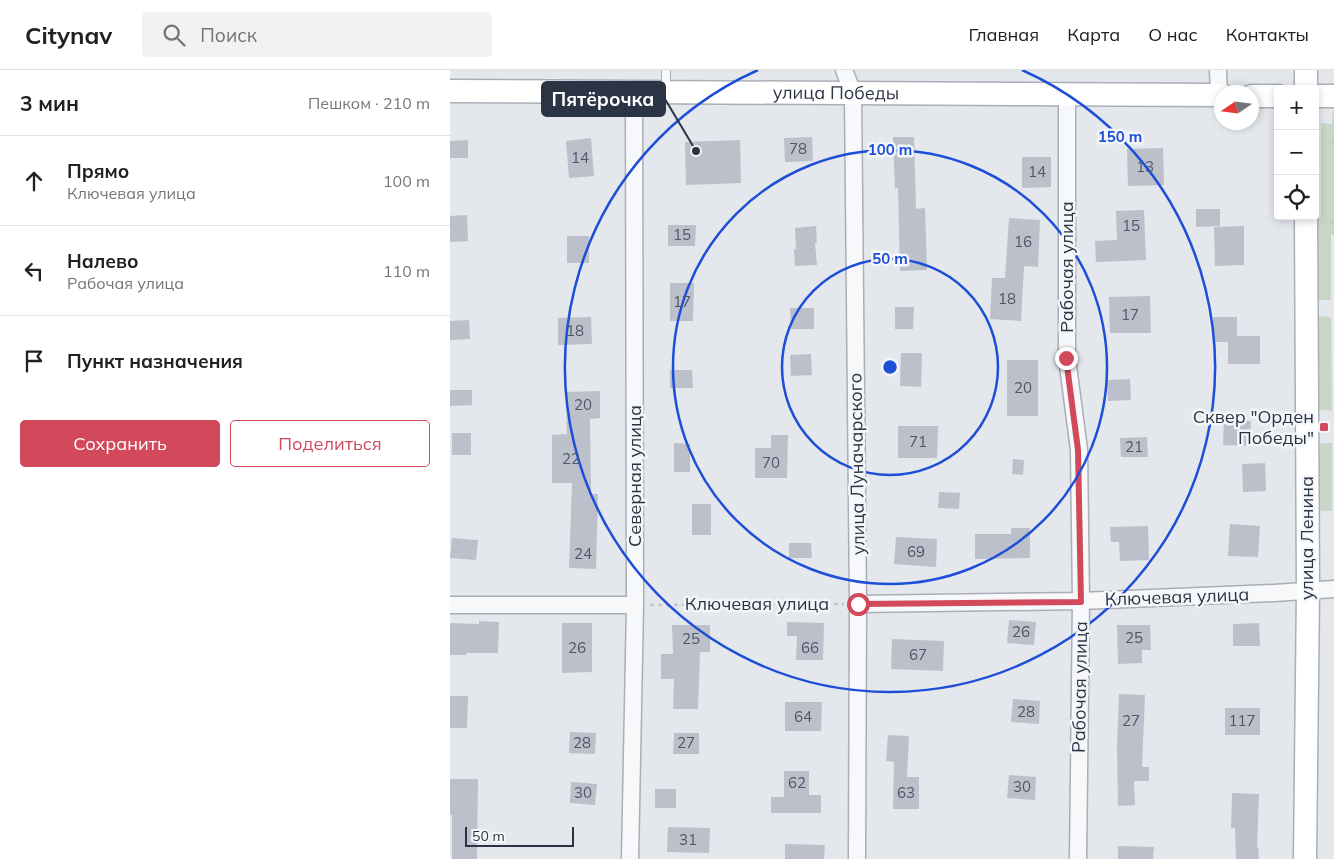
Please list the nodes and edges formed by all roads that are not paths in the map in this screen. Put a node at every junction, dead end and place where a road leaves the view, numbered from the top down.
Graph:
1 (666, 70) edge
2 (844, 70) edge
3 (1218, 70) edge
4 (1306, 70) edge
5 (1219, 85) edge
6 (1306, 85) edge
7 (450, 91) edge
8 (634, 93) junction
9 (666, 93) junction
10 (853, 93) junction
11 (1067, 95) junction
12 (1214, 95) edge
13 (1259, 96) edge
14 (1274, 96) edge
15 (1319, 96) edge
16 (1334, 96) edge
17 (1306, 220) edge
18 (1334, 589) edge
19 (1308, 590) junction
20 (1081, 602) junction
21 (858, 604) junction
22 (450, 605) edge
23 (635, 605) junction
24 (630, 859) edge
25 (857, 859) edge
26 (1078, 859) edge
27 (1305, 859) edge

1 - 9 lane
2 - 10 street, улица Луначарского
3 - 5 street
4 - 6 main road
7 - 8 main road, улица Победы
8 - 9 main road, улица Победы
8 - 23 street, Северная улица
9 - 10 main road, улица Победы
10 - 11 main road, улица Победы
10 - 21 street, улица Луначарского
11 - 12 main road, улица Победы
11 - 20 street, Рабочая улица
13 - 14 main road
15 - 16 main road
17 - 19 main road, улица Ленина
18 - 19 street, Ключевая улица
19 - 20 street, Ключевая улица
19 - 27 main road, улица Ленина
20 - 21 street, Ключевая улица
20 - 26 street, Рабочая улица
21 - 25 street, улица Луначарского
22 - 23 street
23 - 24 street, Северная улица

